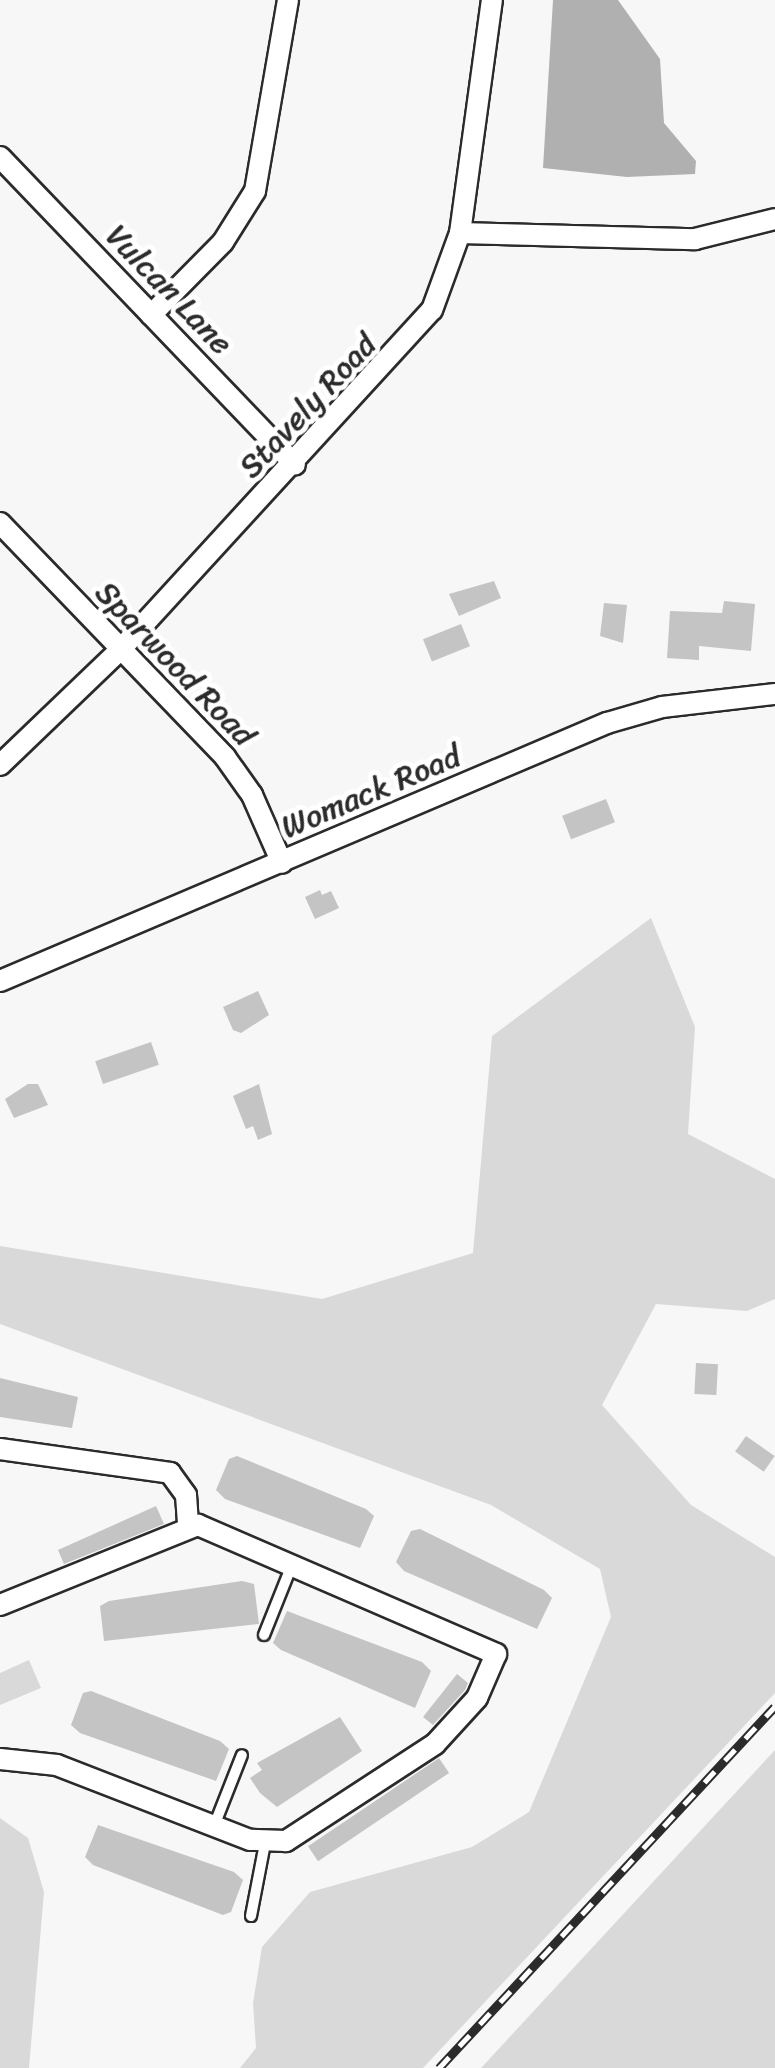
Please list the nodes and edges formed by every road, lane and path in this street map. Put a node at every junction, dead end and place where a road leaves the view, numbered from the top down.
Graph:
1 (288, 0) edge
2 (492, 0) edge
3 (0, 157) edge
4 (775, 219) edge
5 (460, 233) junction
6 (151, 315) junction
7 (295, 465) junction
8 (0, 523) edge
9 (120, 650) junction
10 (775, 694) edge
11 (0, 765) edge
12 (282, 862) junction
13 (0, 981) edge
14 (0, 1449) edge
15 (188, 1526) junction
16 (292, 1564) junction
17 (0, 1605) edge
18 (264, 1635) dead end
19 (242, 1755) dead end
20 (0, 1759) edge
21 (214, 1826) junction
22 (265, 1844) junction
23 (251, 1916) dead end

1 - 6 street
2 - 5 street, Stavely Road
3 - 6 street, Vulcan Lane
4 - 5 street
5 - 7 street, Stavely Road
6 - 7 street, Vulcan Lane
7 - 9 street, Stavely Road
8 - 9 street, Sparwood Road
9 - 11 street, Stavely Road
9 - 12 street, Sparwood Road
10 - 12 street, Womack Road
12 - 13 street, Womack Road
14 - 15 street
15 - 16 street
15 - 17 street
16 - 18 lane
16 - 22 street
19 - 21 lane
20 - 21 street
21 - 22 street
22 - 23 lane

